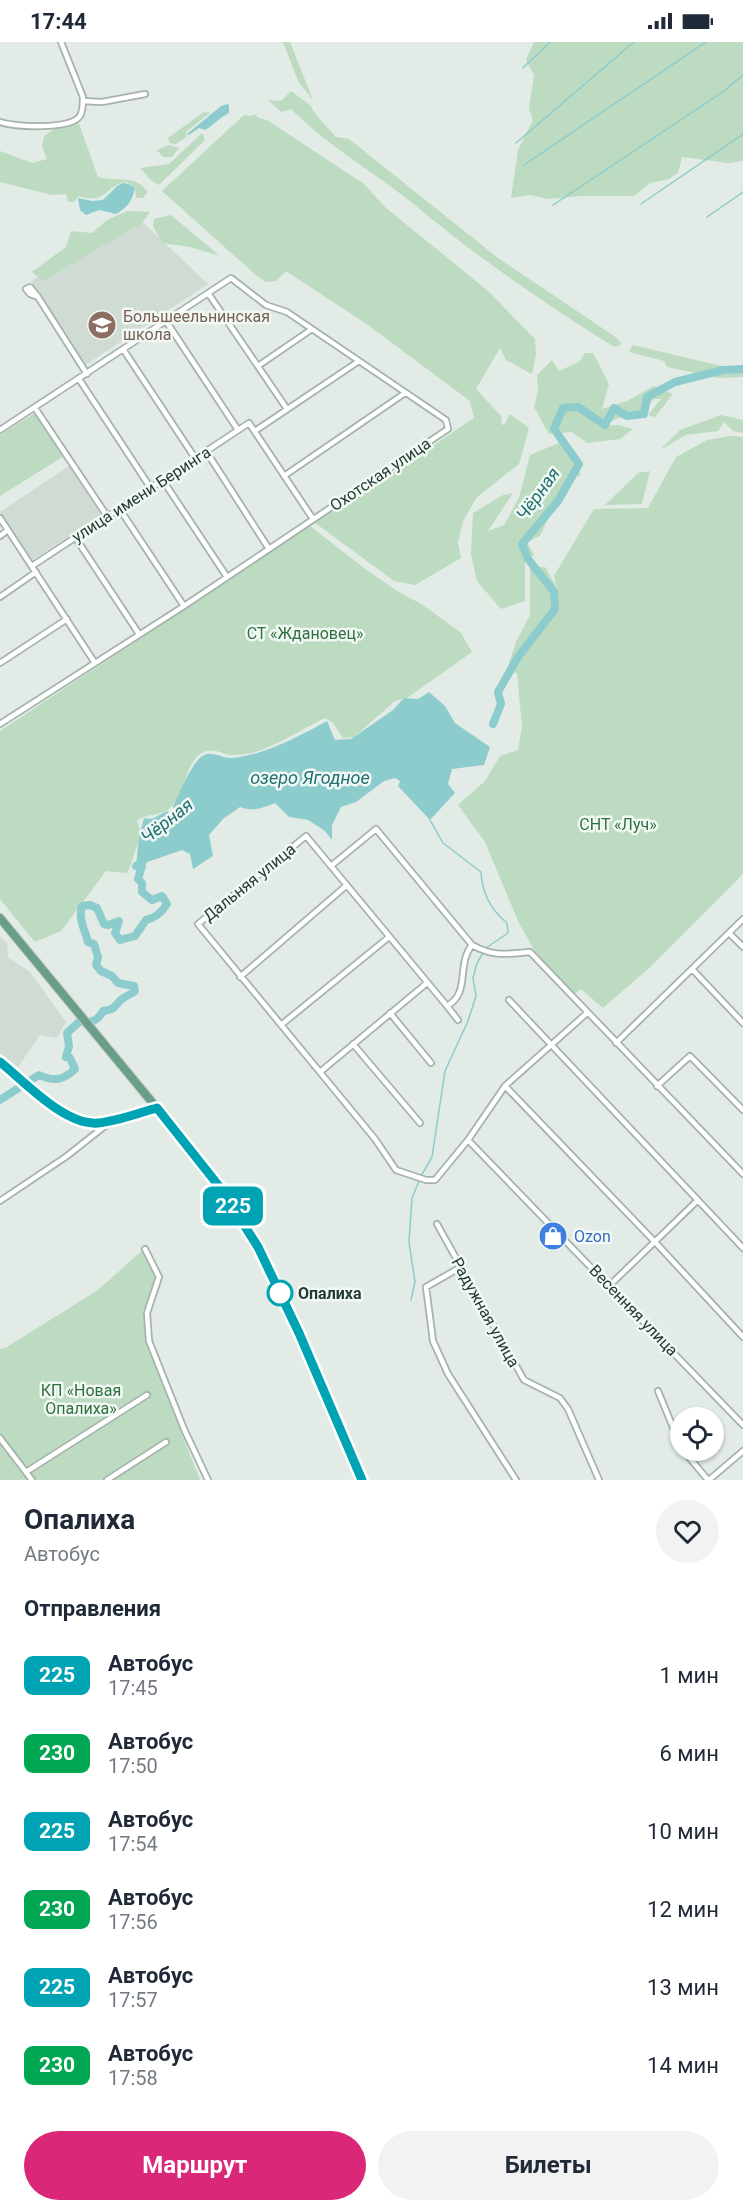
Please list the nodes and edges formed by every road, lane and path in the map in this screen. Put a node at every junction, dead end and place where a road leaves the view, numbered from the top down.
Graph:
1 (61, 42) edge
2 (145, 94) dead end
3 (83, 103) junction
4 (0, 122) edge
5 (208, 293) junction
6 (38, 297) dead end
7 (166, 321) junction
8 (312, 329) junction
9 (123, 349) junction
10 (359, 361) junction
11 (258, 366) junction
12 (87, 374) junction
13 (79, 379) junction
14 (405, 393) junction
15 (35, 408) junction
16 (287, 409) junction
17 (0, 430) edge
18 (238, 430) junction
19 (255, 431) junction
20 (206, 451) junction
21 (195, 458) junction
22 (284, 476) junction
23 (162, 479) junction
24 (150, 487) junction
25 (119, 508) junction
26 (107, 516) junction
27 (0, 518) edge
28 (313, 519) junction
29 (8, 530) junction
30 (0, 536) edge
31 (75, 537) junction
32 (269, 549) junction
33 (32, 566) junction
34 (36, 573) junction
35 (227, 577) junction
36 (0, 597) edge
37 (184, 606) junction
38 (67, 619) junction
39 (140, 634) junction
40 (0, 663) edge
41 (95, 663) junction
42 (0, 724) edge
43 (331, 866) junction
44 (347, 885) junction
45 (0, 918) edge
46 (743, 920) edge
47 (729, 933) junction
48 (389, 937) junction
49 (472, 945) junction
50 (743, 947) edge
51 (692, 969) junction
52 (240, 977) junction
53 (427, 983) junction
54 (509, 1000) dead end
55 (447, 1006) junction
56 (390, 1013) junction
57 (587, 1013) junction
58 (458, 1020) dead end
59 (743, 1023) edge
60 (281, 1025) junction
61 (616, 1043) junction
62 (353, 1044) junction
63 (553, 1045) junction
64 (0, 1062) edge
65 (431, 1063) dead end
66 (320, 1072) junction
67 (505, 1086) junction
68 (657, 1086) junction
69 (157, 1108) junction
70 (743, 1110) edge
71 (111, 1121) junction
72 (420, 1123) dead end
73 (468, 1140) junction
74 (743, 1174) edge
75 (698, 1200) junction
76 (0, 1201) edge
77 (437, 1224) dead end
78 (655, 1242) junction
79 (743, 1248) edge
80 (145, 1249) dead end
81 (461, 1267) junction
82 (610, 1285) junction
83 (743, 1337) edge
84 (658, 1391) dead end
85 (147, 1395) dead end
86 (670, 1420) edge
87 (743, 1425) edge
88 (0, 1438) edge
89 (166, 1442) dead end
90 (743, 1451) edge
91 (692, 1461) edge
92 (26, 1472) junction
93 (32, 1480) edge
94 (107, 1480) edge
95 (208, 1480) edge
96 (362, 1480) edge
97 (516, 1480) edge
98 (599, 1480) edge
99 (708, 1480) edge

1 - 3 street
2 - 3 street
3 - 4 street
5 - 7 street
5 - 8 street
5 - 11 street
6 - 12 street
7 - 9 street
7 - 18 street
8 - 10 street
8 - 11 street
9 - 12 street
9 - 21 street
10 - 14 street
10 - 16 street
11 - 16 street
12 - 13 street
13 - 15 street
13 - 24 street
14 - 22 street
14 - 28 street, Охотская улица
15 - 17 street
15 - 26 street
16 - 19 street
18 - 19 street, улица имени Беринга
18 - 20 street, улица имени Беринга
19 - 22 street
20 - 21 street, улица имени Беринга
20 - 32 street
21 - 23 street, улица имени Беринга
22 - 28 street
23 - 24 street, улица имени Беринга
23 - 35 street
24 - 25 street, улица имени Беринга
25 - 26 street, улица имени Беринга
25 - 37 street
26 - 31 street, улица имени Беринга
27 - 29 street
28 - 32 street, Охотская улица
29 - 30 street
29 - 33 street
31 - 33 street, улица имени Беринга
31 - 39 street
32 - 35 street, Охотская улица
33 - 34 street
34 - 36 street
34 - 38 street
35 - 37 street, Охотская улица
37 - 39 street, Охотская улица
38 - 40 street
38 - 41 street
39 - 41 street, Охотская улица
41 - 42 street, Охотская улица
43 - 44 street, Дальняя улица
43 - 49 street
43 - 52 street, Дальняя улица
44 - 48 street, Дальняя улица
44 - 52 street
45 - 69 main road
46 - 47 street
47 - 50 street
47 - 51 street
48 - 53 street, Дальняя улица
48 - 60 street
49 - 55 street
49 - 57 street
51 - 59 street
51 - 61 street
52 - 60 street, Дальняя улица
53 - 55 street, Дальняя улица
53 - 56 street
54 - 63 street
55 - 58 street, Дальняя улица
56 - 62 street
56 - 65 street
57 - 61 street
57 - 63 street
60 - 66 street, Дальняя улица
61 - 68 street
62 - 66 street
62 - 72 street
63 - 67 street
63 - 75 street
64 - 71 street
66 - 73 street, Дальняя улица
67 - 73 street
67 - 78 street
68 - 70 street
68 - 74 street
69 - 71 street
69 - 96 main road
71 - 76 street
73 - 82 street, Весенняя улица
75 - 78 street
75 - 79 street
77 - 81 street, Радужная улица
78 - 82 street
78 - 83 street
80 - 95 street
81 - 97 street
81 - 98 street, Радужная улица
82 - 87 street, Весенняя улица
84 - 86 street
85 - 92 street
88 - 92 street
89 - 94 street
90 - 99 street
91 - 99 street
92 - 93 street

